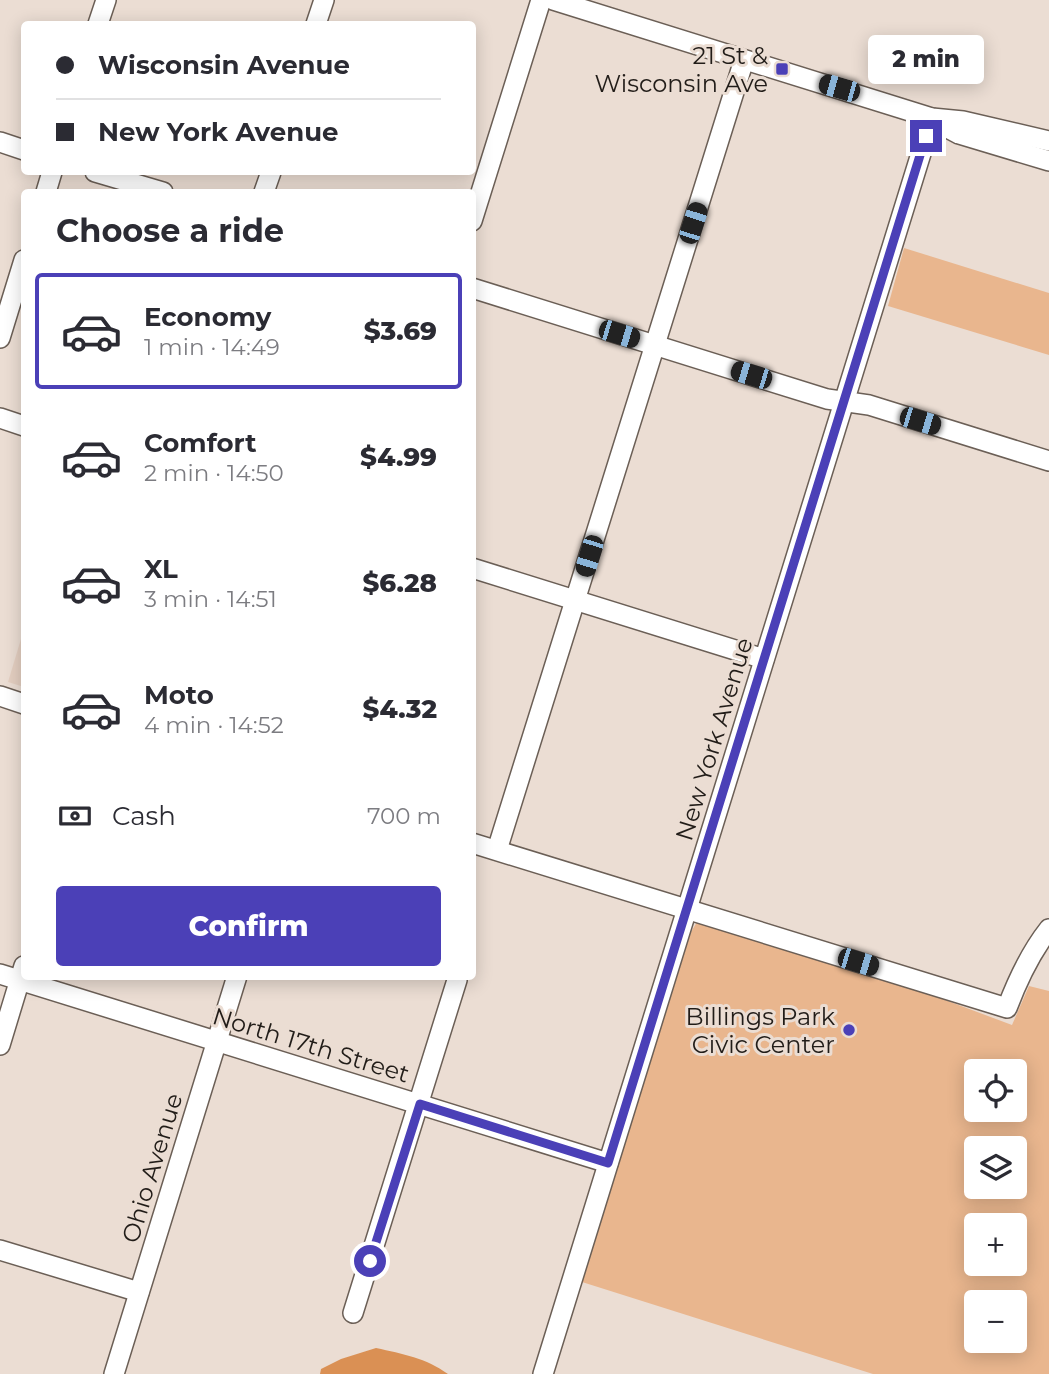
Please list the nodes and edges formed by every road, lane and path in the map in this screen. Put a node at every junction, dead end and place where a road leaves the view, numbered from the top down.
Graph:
1 (106, 0) edge
2 (324, 0) edge
3 (541, 0) edge
4 (553, 0) edge
5 (99, 21) edge
6 (317, 21) edge
7 (744, 60) junction
8 (932, 118) junction
9 (1049, 141) edge
10 (0, 142) edge
11 (21, 149) edge
12 (1049, 161) edge
13 (105, 175) edge
14 (153, 189) edge
15 (476, 208) edge
16 (21, 270) edge
17 (476, 289) edge
18 (0, 338) edge
19 (655, 345) junction
20 (845, 401) junction
21 (0, 418) edge
22 (21, 425) edge
23 (1049, 461) edge
24 (476, 569) edge
25 (575, 600) junction
26 (764, 659) junction
27 (0, 696) edge
28 (21, 703) edge
29 (476, 844) edge
30 (497, 850) junction
31 (687, 909) junction
32 (1049, 929) edge
33 (21, 973) edge
34 (0, 974) edge
35 (21, 976) edge
36 (42, 980) edge
37 (236, 980) edge
38 (457, 980) dead end
39 (217, 1041) junction
40 (0, 1045) edge
41 (420, 1104) junction
42 (608, 1163) junction
43 (0, 1250) edge
44 (139, 1292) junction
45 (353, 1313) dead end
46 (114, 1374) edge
47 (543, 1374) edge

1 - 5 street
2 - 6 street
3 - 15 street
4 - 7 street
7 - 8 street
7 - 19 street
8 - 9 street
8 - 12 street
8 - 20 street, New York Avenue
10 - 11 street
13 - 14 street
16 - 18 street
17 - 19 street
19 - 20 street
19 - 25 street
20 - 23 street
20 - 26 street, New York Avenue
21 - 22 street
24 - 25 street
25 - 26 street
25 - 30 street
26 - 31 street, New York Avenue
27 - 28 street
29 - 30 street
30 - 31 street
31 - 32 street
31 - 42 street, New York Avenue
33 - 34 street, North 17th Street
35 - 40 street
36 - 39 street, North 17th Street
37 - 39 street, Ohio Avenue
38 - 41 street
39 - 41 street, North 17th Street
39 - 44 street, Ohio Avenue
41 - 42 street, North 17th Street
41 - 45 street
42 - 47 street, New York Avenue
43 - 44 street
44 - 46 street, Ohio Avenue

